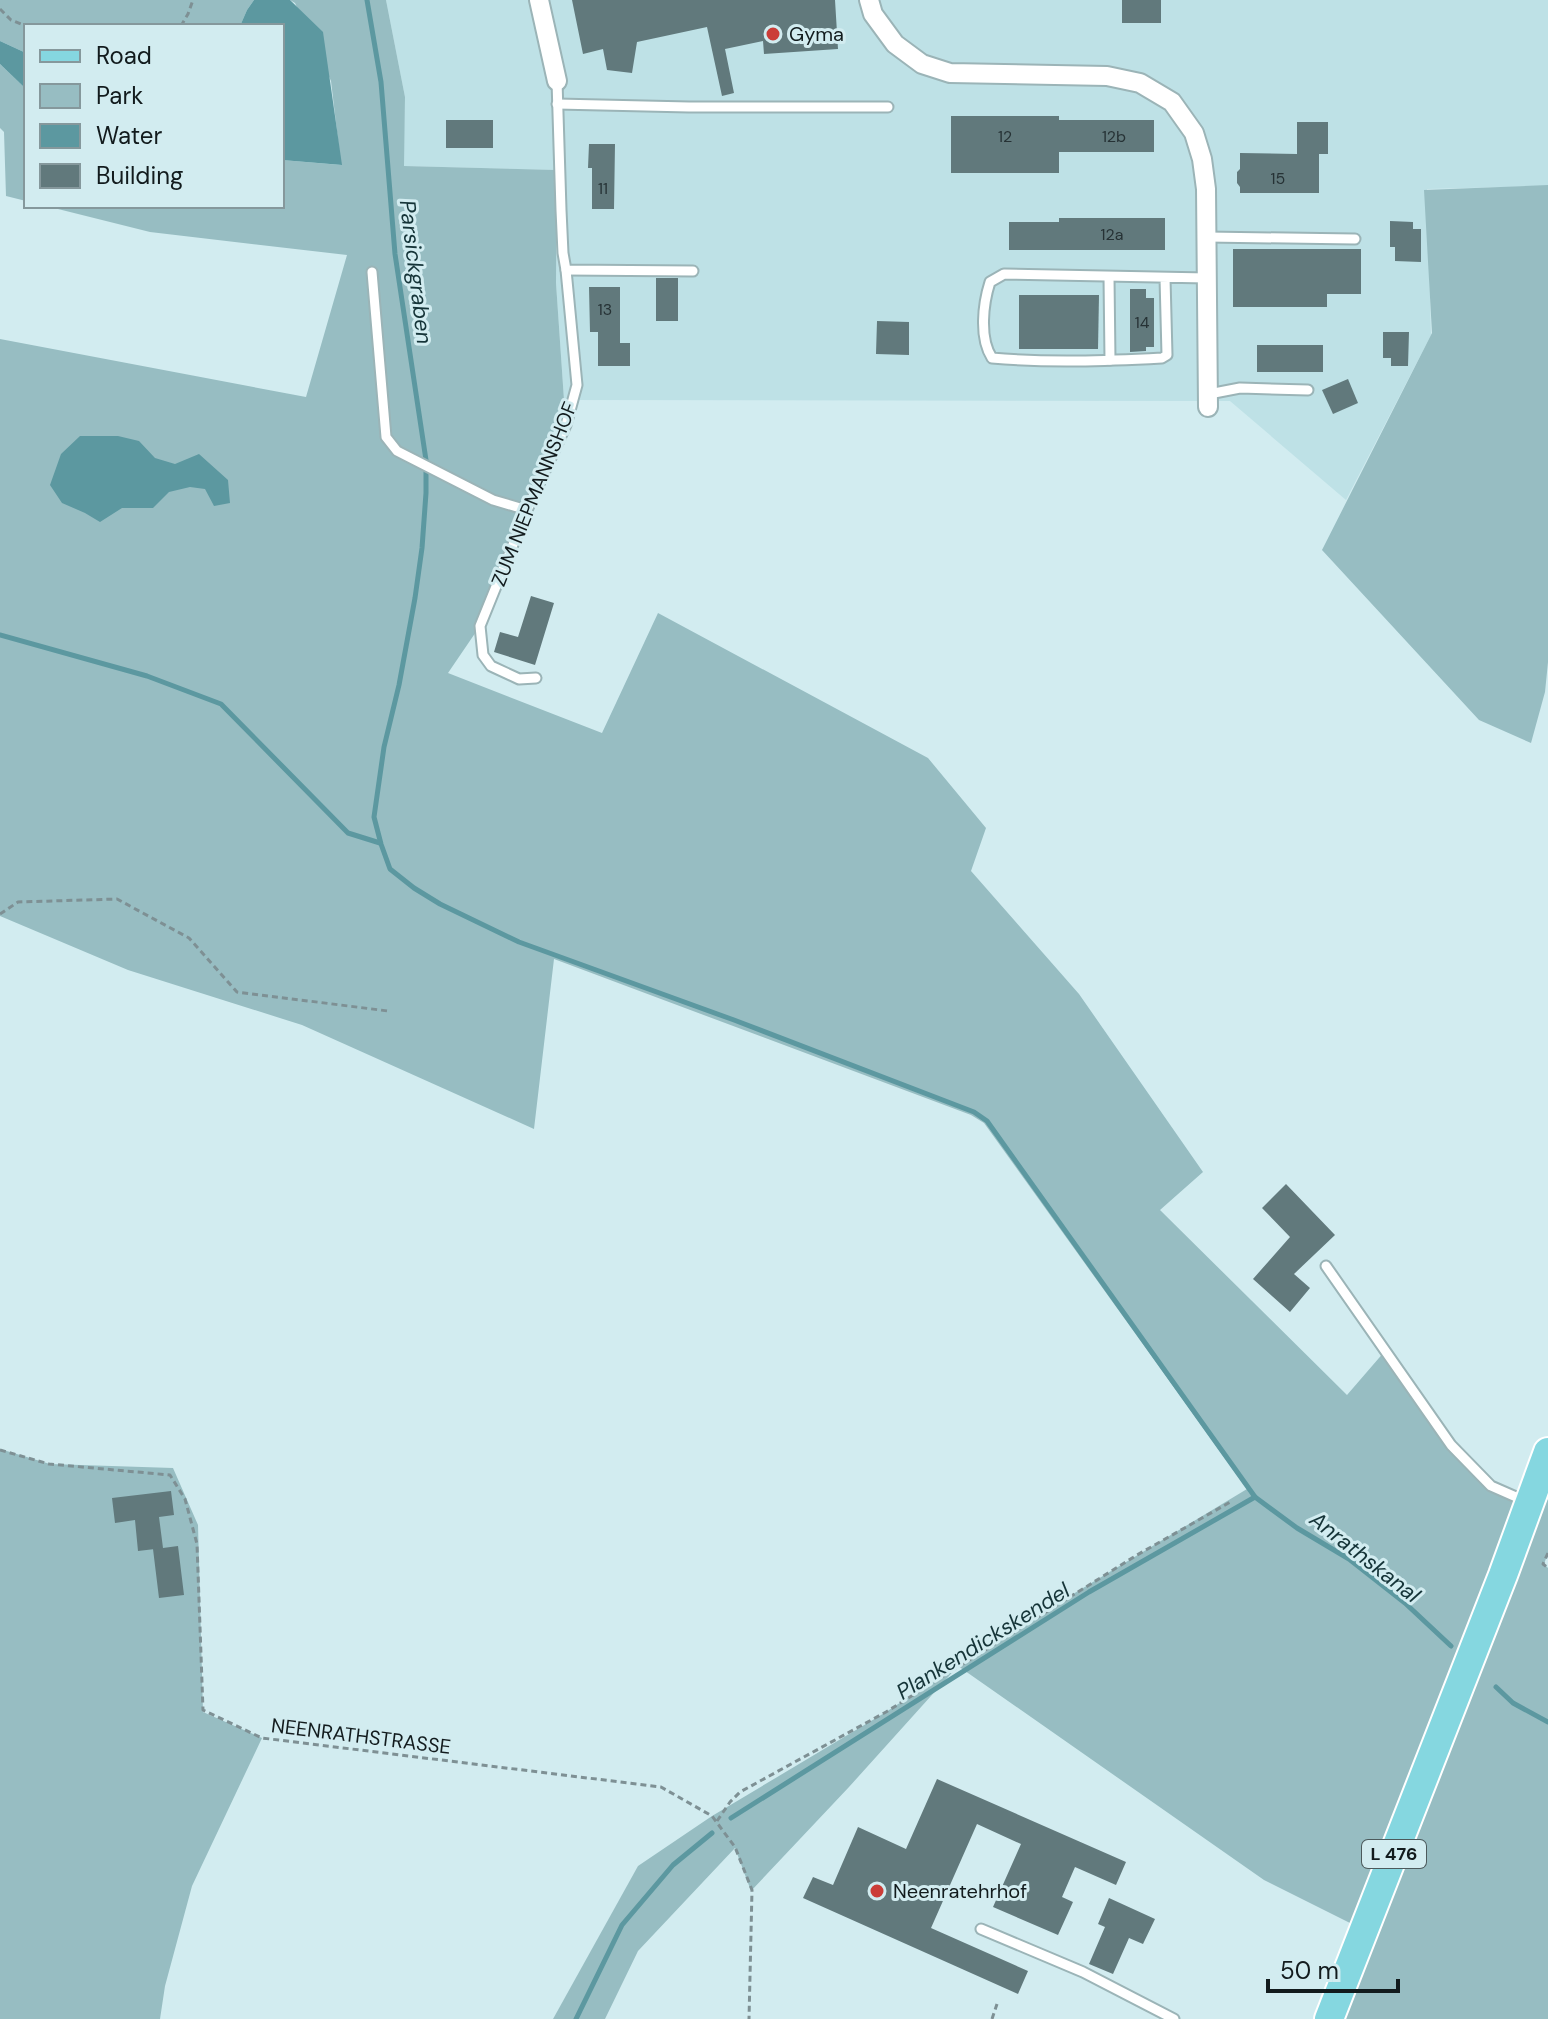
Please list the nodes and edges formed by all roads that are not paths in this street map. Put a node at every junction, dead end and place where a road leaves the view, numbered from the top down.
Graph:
1 (539, 0) edge
2 (869, 0) edge
3 (557, 81) joint
4 (557, 104) junction
5 (888, 107) dead end
6 (1207, 237) junction
7 (1355, 239) dead end
8 (566, 270) junction
9 (693, 271) dead end
10 (372, 272) dead end
11 (1109, 277) junction
12 (1165, 278) junction
13 (1207, 278) junction
14 (1110, 360) junction
15 (1308, 390) dead end
16 (1208, 400) joint
17 (527, 510) junction
18 (536, 678) dead end
19 (1326, 1266) dead end
20 (1548, 1452) edge
21 (1530, 1504) junction
22 (981, 1929) dead end
23 (1174, 2019) edge
24 (1329, 2019) edge

1 - 3 street, ZUM NIEPMANNSHOF
2 - 6 street
3 - 4 lane, ZUM NIEPMANNSHOF
4 - 5 lane
4 - 8 lane, ZUM NIEPMANNSHOF
6 - 7 lane
6 - 13 street
8 - 9 lane
8 - 17 lane, ZUM NIEPMANNSHOF
10 - 17 lane
11 - 12 lane
11 - 14 lane
11 - 14 lane
12 - 13 lane
12 - 14 lane
13 - 16 street
15 - 16 lane
17 - 18 lane, ZUM NIEPMANNSHOF
19 - 21 lane
20 - 21 main road, L 476
21 - 24 main road, L 476
22 - 23 lane

